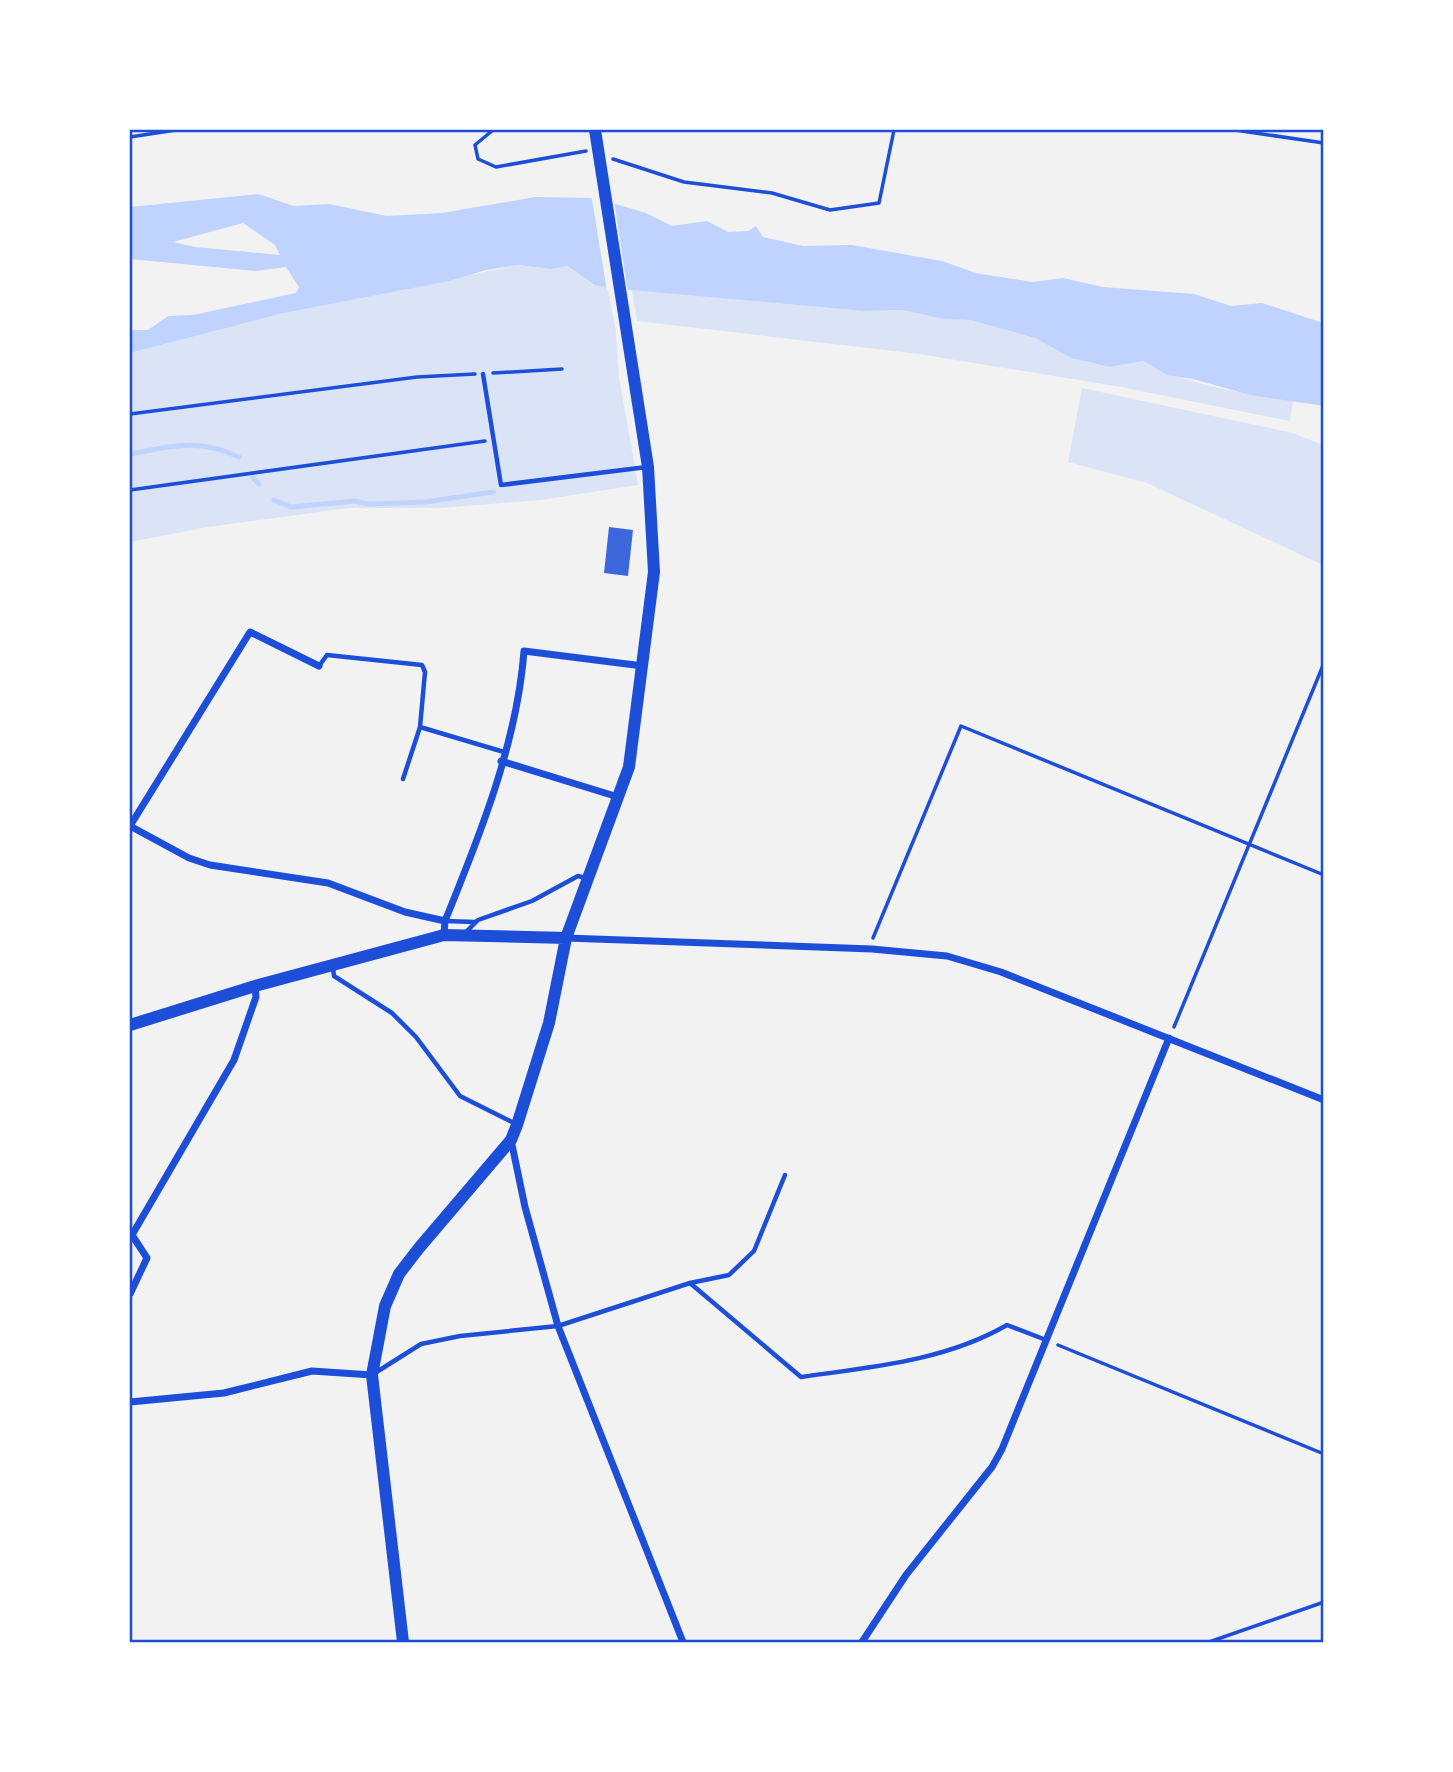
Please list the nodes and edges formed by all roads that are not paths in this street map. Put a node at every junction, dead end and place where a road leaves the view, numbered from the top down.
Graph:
1 (595, 130) edge
2 (483, 374) road end
3 (648, 467) junction
4 (319, 666) joint
5 (643, 666) junction
6 (420, 727) junction
7 (504, 752) junction
8 (501, 761) junction
9 (403, 779) dead end
10 (618, 797) junction
11 (588, 879) junction
12 (445, 921) junction
13 (476, 922) junction
14 (463, 934) junction
15 (444, 935) junction
16 (566, 938) junction
17 (332, 966) junction
18 (256, 986) junction
19 (130, 1025) edge
20 (1169, 1038) junction
21 (1324, 1100) edge
22 (517, 1125) junction
23 (511, 1140) junction
24 (785, 1175) dead end
25 (690, 1283) junction
26 (130, 1294) edge
27 (558, 1326) junction
28 (1046, 1340) junction
29 (372, 1375) junction
30 (130, 1402) edge
31 (403, 1643) edge
32 (683, 1643) edge
33 (862, 1643) edge

1 - 3 street
2 - 3 lane
3 - 5 street
4 - 6 lane
4 - 12 street
5 - 7 street
5 - 10 street
6 - 7 lane
6 - 9 lane
7 - 8 street
8 - 10 street
8 - 12 street
10 - 11 street
11 - 13 lane
11 - 16 street
12 - 13 lane
12 - 15 street
13 - 14 lane
14 - 15 street
14 - 16 street
15 - 17 street
16 - 20 street
16 - 22 street
17 - 18 street
17 - 22 lane
18 - 19 street
18 - 26 street
20 - 21 street
20 - 28 street
22 - 23 street
23 - 27 street
23 - 29 street
24 - 25 lane
25 - 27 lane
25 - 28 lane
27 - 29 lane
27 - 32 street
28 - 33 street
29 - 30 street
29 - 31 street

